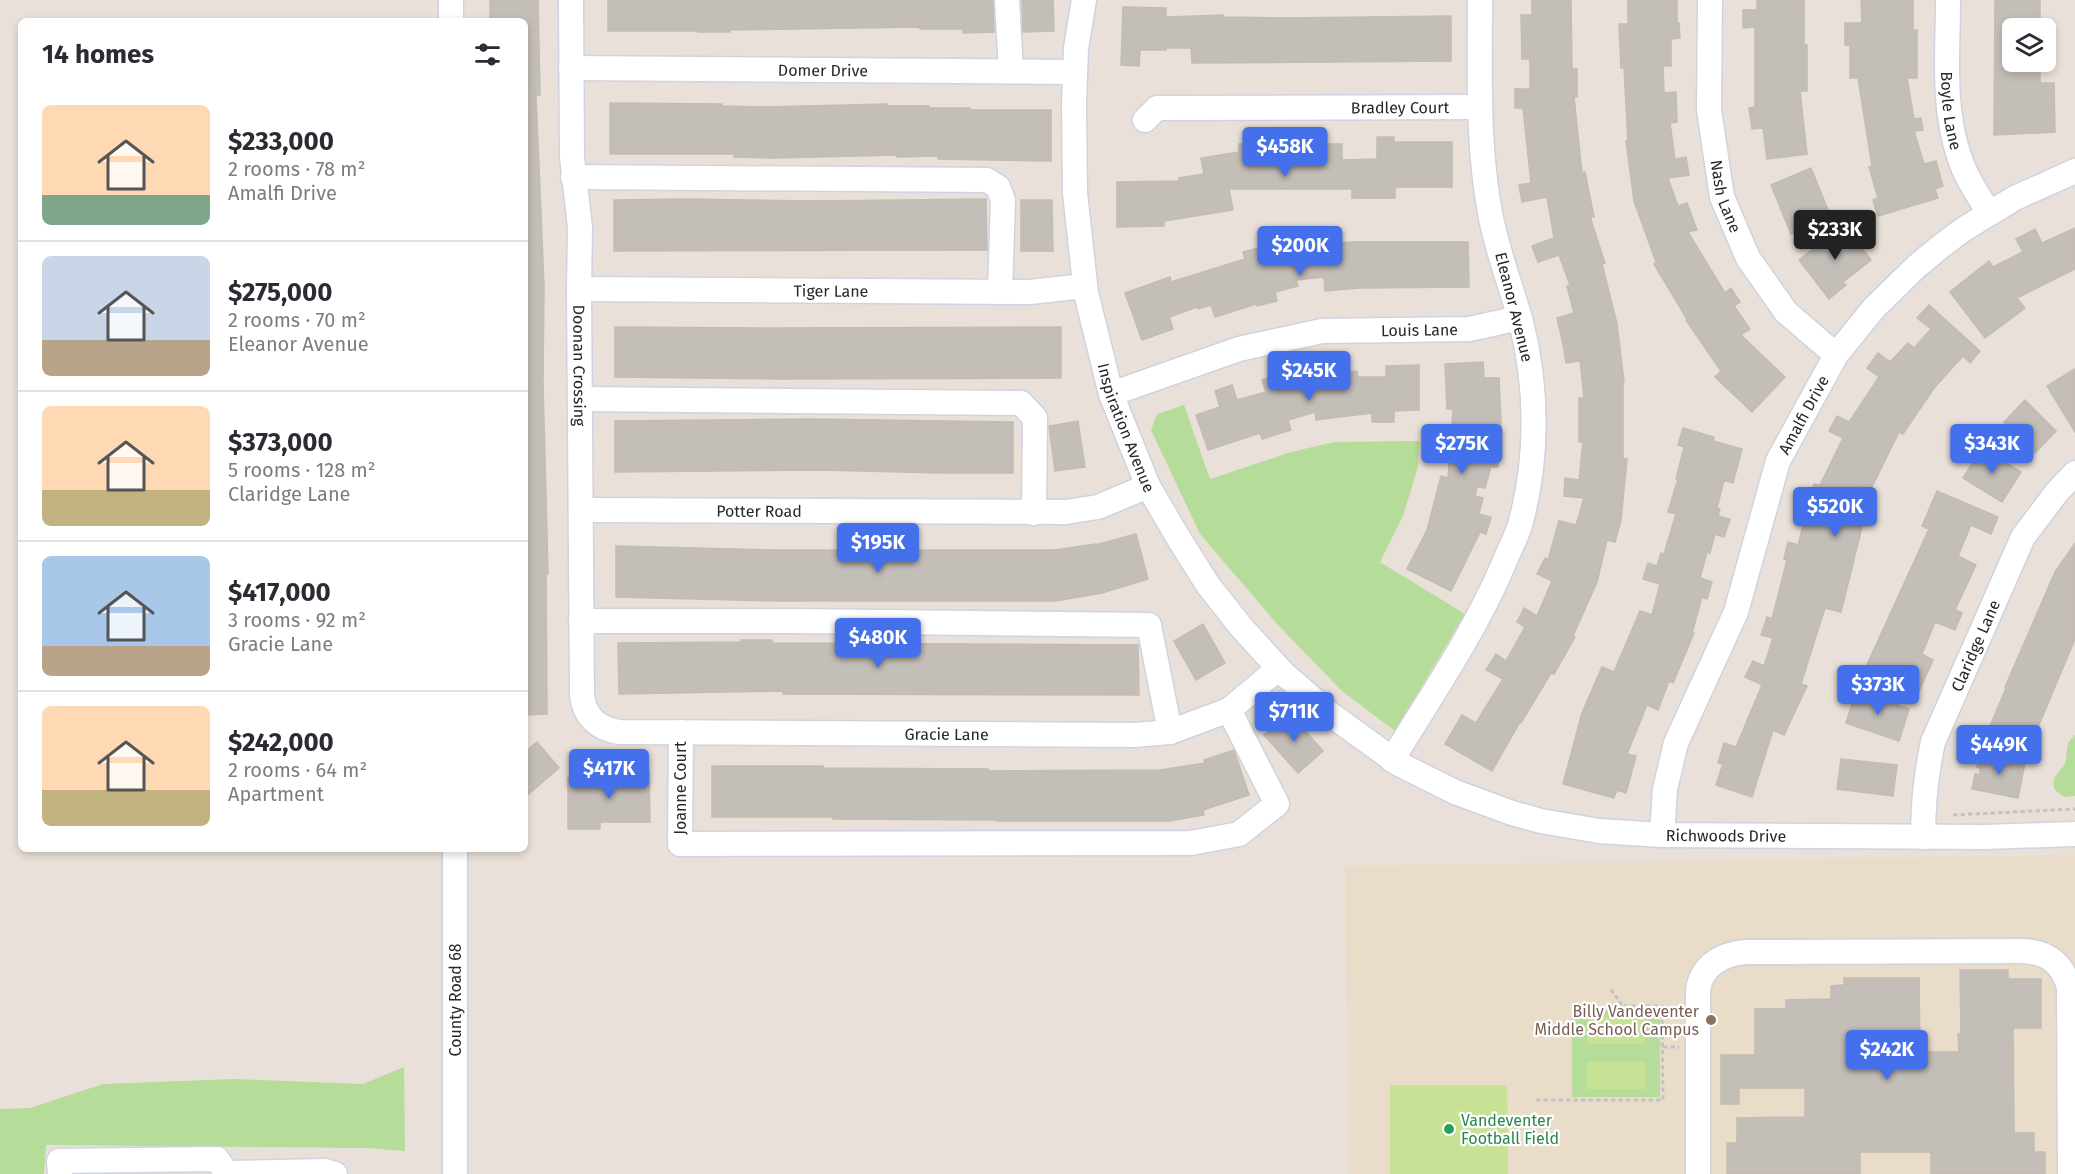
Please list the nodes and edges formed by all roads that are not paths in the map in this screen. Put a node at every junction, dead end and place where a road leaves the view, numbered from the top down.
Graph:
1 (451, 0) edge
2 (571, 0) edge
3 (1006, 0) edge
4 (1084, 0) edge
5 (1480, 0) edge
6 (1710, 0) edge
7 (1948, 0) edge
8 (451, 18) edge
9 (572, 68) junction
10 (1011, 71) junction
11 (1075, 72) junction
12 (1479, 107) junction
13 (1145, 120) dead end
14 (2075, 171) edge
15 (573, 177) junction
16 (1989, 213) junction
17 (1084, 286) junction
18 (579, 289) junction
19 (1000, 292) junction
20 (1520, 318) junction
21 (1836, 355) junction
22 (1111, 394) junction
23 (580, 399) junction
24 (2075, 473) edge
25 (1148, 486) junction
26 (580, 510) junction
27 (1034, 513) junction
28 (581, 621) junction
29 (1278, 669) junction
30 (1229, 710) junction
31 (598, 725) joint
32 (681, 732) junction
33 (1170, 732) junction
34 (1392, 760) junction
35 (2075, 834) edge
36 (1662, 835) junction
37 (1923, 837) junction
38 (455, 852) edge
39 (453, 1166) edge
40 (60, 1174) edge
41 (227, 1174) edge
42 (335, 1174) edge
43 (1698, 1174) edge
44 (2070, 1174) edge

1 - 8 street
2 - 9 street, Doonan Crossing
3 - 10 street
4 - 11 street, Inspiration Avenue
5 - 12 street, Eleanor Avenue
6 - 21 street, Nash Lane
7 - 16 street, Boyle Lane
9 - 10 street, Domer Drive
9 - 15 street, Doonan Crossing
10 - 11 street, Domer Drive
11 - 17 street, Inspiration Avenue
12 - 13 street, Bradley Court
12 - 20 street, Eleanor Avenue
14 - 16 street, Amalfi Drive
15 - 18 street, Doonan Crossing
15 - 19 street
16 - 21 street, Amalfi Drive
17 - 19 street, Tiger Lane
17 - 22 street, Inspiration Avenue
18 - 19 street, Tiger Lane
18 - 23 street, Doonan Crossing
20 - 22 street, Louis Lane
20 - 34 street, Eleanor Avenue
21 - 36 street, Amalfi Drive
22 - 25 street, Inspiration Avenue
23 - 26 street, Doonan Crossing
23 - 27 street
24 - 37 street, Claridge Lane
25 - 27 street, Potter Road
25 - 29 street, Inspiration Avenue
26 - 27 street, Potter Road
26 - 28 street, Doonan Crossing
28 - 31 street, Doonan Crossing
28 - 33 street
29 - 30 street, Gracie Lane
29 - 34 street, Inspiration Avenue
30 - 32 street, Joanne Court
30 - 33 street, Gracie Lane
31 - 32 street, Gracie Lane
32 - 33 street, Gracie Lane
34 - 36 street, Richwoods Drive
35 - 37 street, Richwoods Drive
36 - 37 street, Richwoods Drive
38 - 39 street, County Road 68
40 - 41 street
41 - 42 street
43 - 44 street

